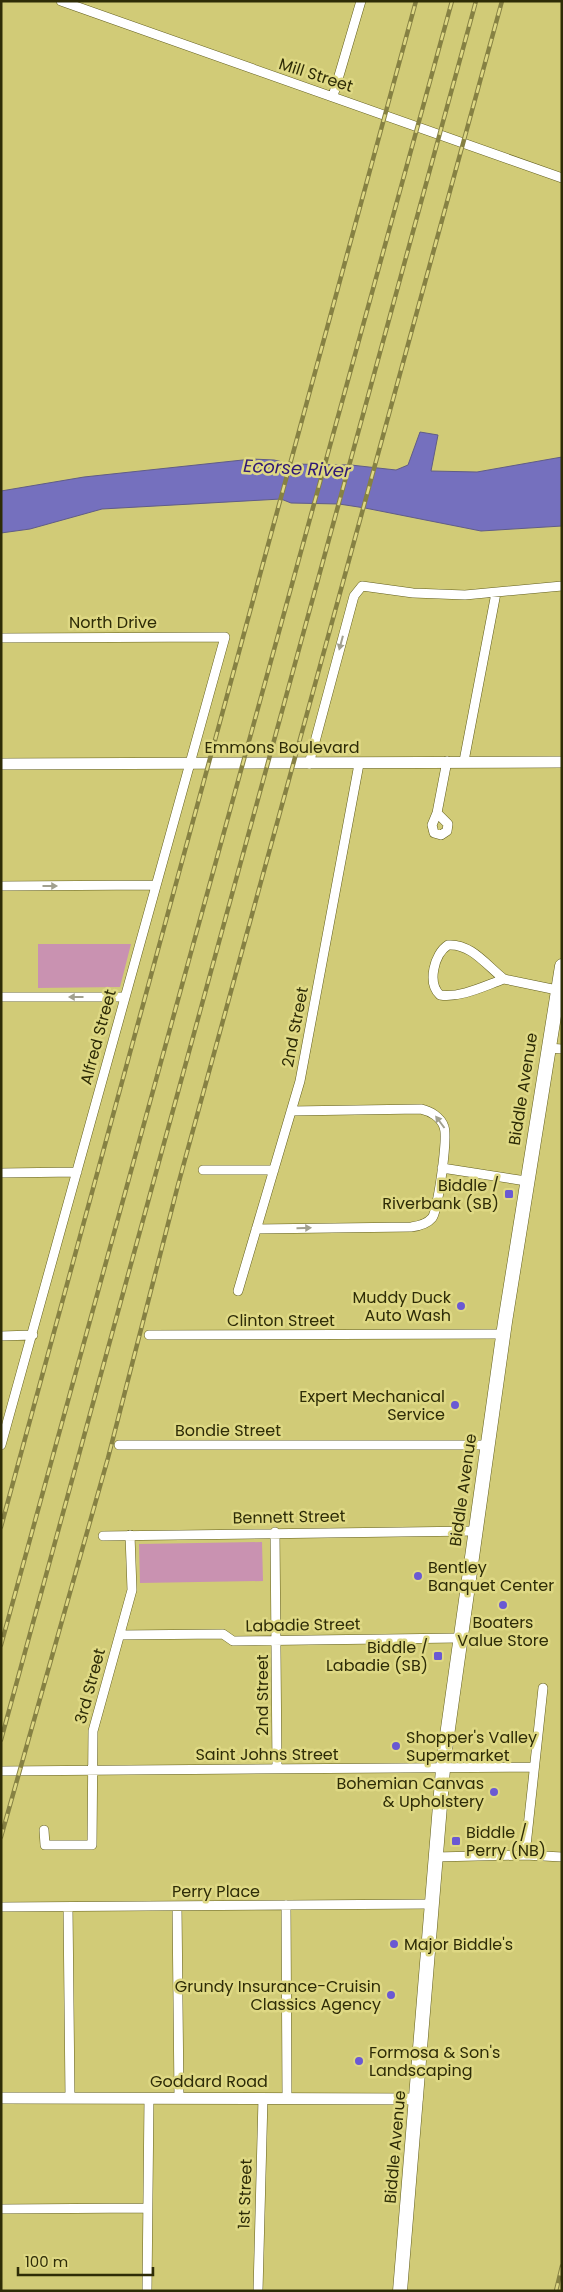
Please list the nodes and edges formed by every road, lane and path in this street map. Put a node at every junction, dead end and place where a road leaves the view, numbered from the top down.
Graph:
1 (61, 1) edge
2 (362, 1) edge
3 (333, 96) junction
4 (562, 178) edge
5 (562, 586) edge
6 (496, 593) junction
7 (225, 637) joint
8 (1, 638) edge
9 (448, 761) junction
10 (464, 761) junction
11 (562, 762) edge
12 (189, 763) junction
13 (1, 764) edge
14 (310, 764) junction
15 (359, 764) junction
16 (437, 813) dead end
17 (1, 886) edge
18 (155, 886) junction
19 (562, 966) edge
20 (504, 979) junction
21 (557, 990) junction
22 (1, 997) edge
23 (125, 997) junction
24 (547, 1048) junction
25 (562, 1049) edge
26 (291, 1110) junction
27 (442, 1168) junction
28 (203, 1170) dead end
29 (274, 1170) junction
30 (77, 1172) junction
31 (1, 1173) edge
32 (526, 1182) junction
33 (256, 1229) junction
34 (238, 1291) dead end
35 (503, 1334) junction
36 (32, 1335) junction
37 (149, 1335) dead end
38 (1, 1336) edge
39 (2, 1445) edge
40 (119, 1445) dead end
41 (487, 1445) junction
42 (475, 1531) junction
43 (275, 1532) junction
44 (130, 1535) junction
45 (103, 1536) dead end
46 (120, 1635) junction
47 (459, 1638) junction
48 (276, 1640) junction
49 (543, 1688) dead end
50 (534, 1766) junction
51 (443, 1767) junction
52 (277, 1768) junction
53 (93, 1770) junction
54 (1, 1771) edge
55 (44, 1830) dead end
56 (525, 1855) junction
57 (435, 1857) junction
58 (562, 1857) edge
59 (432, 1904) junction
60 (286, 1905) junction
61 (177, 1906) junction
62 (1, 1907) edge
63 (68, 1907) junction
64 (1, 2098) edge
65 (70, 2098) junction
66 (149, 2098) junction
67 (179, 2098) junction
68 (263, 2098) junction
69 (287, 2098) junction
70 (417, 2099) junction
71 (147, 2208) junction
72 (1, 2209) edge
73 (147, 2291) edge
74 (258, 2291) edge
75 (400, 2291) edge

1 - 3 street, Mill Street
2 - 3 street
3 - 4 street, Mill Street
5 - 6 street
6 - 10 street
6 -> 14 street
7 - 8 street, North Drive
7 - 12 street, Alfred Street
9 - 10 street, Emmons Boulevard
9 - 15 street, Emmons Boulevard
9 - 16 street
10 - 11 street, Emmons Boulevard
12 - 13 street, Emmons Boulevard
12 - 14 street, Emmons Boulevard
12 - 18 street, Alfred Street
14 - 15 street, Emmons Boulevard
15 - 26 street, 2nd Street
17 -> 18 street
18 - 23 street, Alfred Street
19 - 21 main road, Biddle Avenue
20 - 20 street
20 - 21 street
21 - 24 main road, Biddle Avenue
23 -> 22 street
23 - 30 street, Alfred Street
24 - 25 street
24 - 32 main road, Biddle Avenue
27 -> 26 street
26 - 29 street, 2nd Street
27 - 32 street
33 -> 27 street
28 - 29 street
29 - 33 street, 2nd Street
30 - 31 street
30 - 36 street, Alfred Street
32 - 35 main road, Biddle Avenue
33 - 34 street, 2nd Street
35 - 37 street, Clinton Street
35 - 41 main road, Biddle Avenue
36 - 38 street
36 - 39 street, Alfred Street
40 - 41 street, Bondie Street
41 - 42 main road, Biddle Avenue
42 - 43 street, Bennett Street
42 - 47 main road, Biddle Avenue
43 - 44 street, Bennett Street
43 - 48 street, 2nd Street
44 - 45 street, Bennett Street
44 - 46 street, 3rd Street
46 - 48 street, Labadie Street
46 - 53 street, 3rd Street
47 - 48 street, Labadie Street
47 - 51 main road, Biddle Avenue
48 - 52 street, 2nd Street
49 - 50 street
50 - 51 street, Saint Johns Street
50 - 56 street
51 - 52 street, Saint Johns Street
51 - 57 main road, Biddle Avenue
52 - 53 street, Saint Johns Street
53 - 54 street, Saint Johns Street
53 - 55 street, 3rd Street
56 - 57 street
56 - 58 street
57 - 59 main road, Biddle Avenue
59 - 60 street, Perry Place
59 - 70 main road, Biddle Avenue
60 - 61 street, Perry Place
60 - 69 street
61 - 63 street, Perry Place
61 - 67 street
62 - 63 street, Perry Place
63 - 65 street
64 - 65 street, Goddard Road
65 - 66 street, Goddard Road
66 - 67 street, Goddard Road
66 - 71 street
67 - 68 street, Goddard Road
68 - 69 street, Goddard Road
68 - 74 street, 1st Street
69 - 70 street, Goddard Road
70 - 75 main road, Biddle Avenue
71 - 72 street
71 - 73 street

